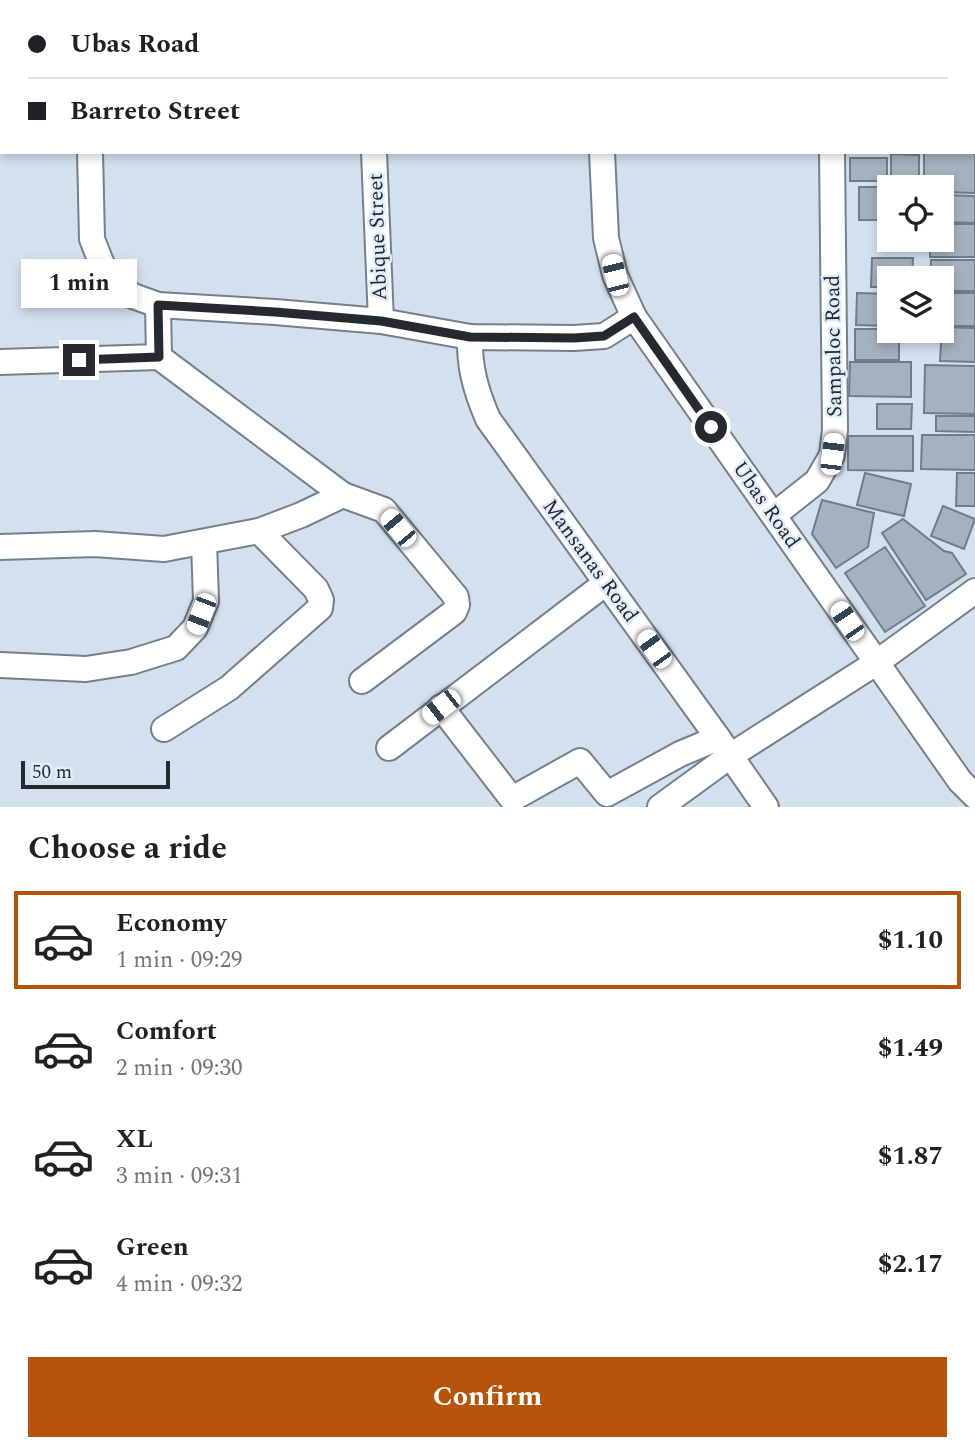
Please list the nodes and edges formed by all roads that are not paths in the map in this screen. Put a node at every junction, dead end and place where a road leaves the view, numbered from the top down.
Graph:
1 (90, 154) edge
2 (374, 154) edge
3 (603, 154) edge
4 (832, 154) edge
5 (158, 305) junction
6 (634, 317) junction
7 (381, 321) junction
8 (470, 337) junction
9 (159, 357) junction
10 (0, 362) edge
11 (343, 495) junction
12 (774, 515) junction
13 (259, 531) junction
14 (204, 541) junction
15 (0, 547) edge
16 (606, 583) junction
17 (975, 591) edge
18 (876, 663) junction
19 (0, 665) edge
20 (362, 681) dead end
21 (441, 707) junction
22 (164, 729) dead end
23 (724, 747) junction
24 (389, 748) dead end
25 (975, 796) edge
26 (660, 807) edge
27 (766, 807) edge

1 - 5 street
2 - 7 street, Abique Street
3 - 6 street, Ubas Road
4 - 12 street, Sampaloc Road
5 - 7 street
5 - 9 street
6 - 8 street
6 - 12 street, Ubas Road
7 - 8 street
8 - 16 street, Mansanas Road
9 - 10 street
9 - 11 street
11 - 13 street
11 - 20 street
12 - 18 street, Ubas Road
13 - 14 street
13 - 22 street
14 - 15 street
14 - 19 street
16 - 21 street
16 - 23 street, Mansanas Road
17 - 18 street
18 - 23 street
18 - 25 street, Ubas Road
21 - 23 street
21 - 24 street
23 - 26 street
23 - 27 street, Mansanas Road

